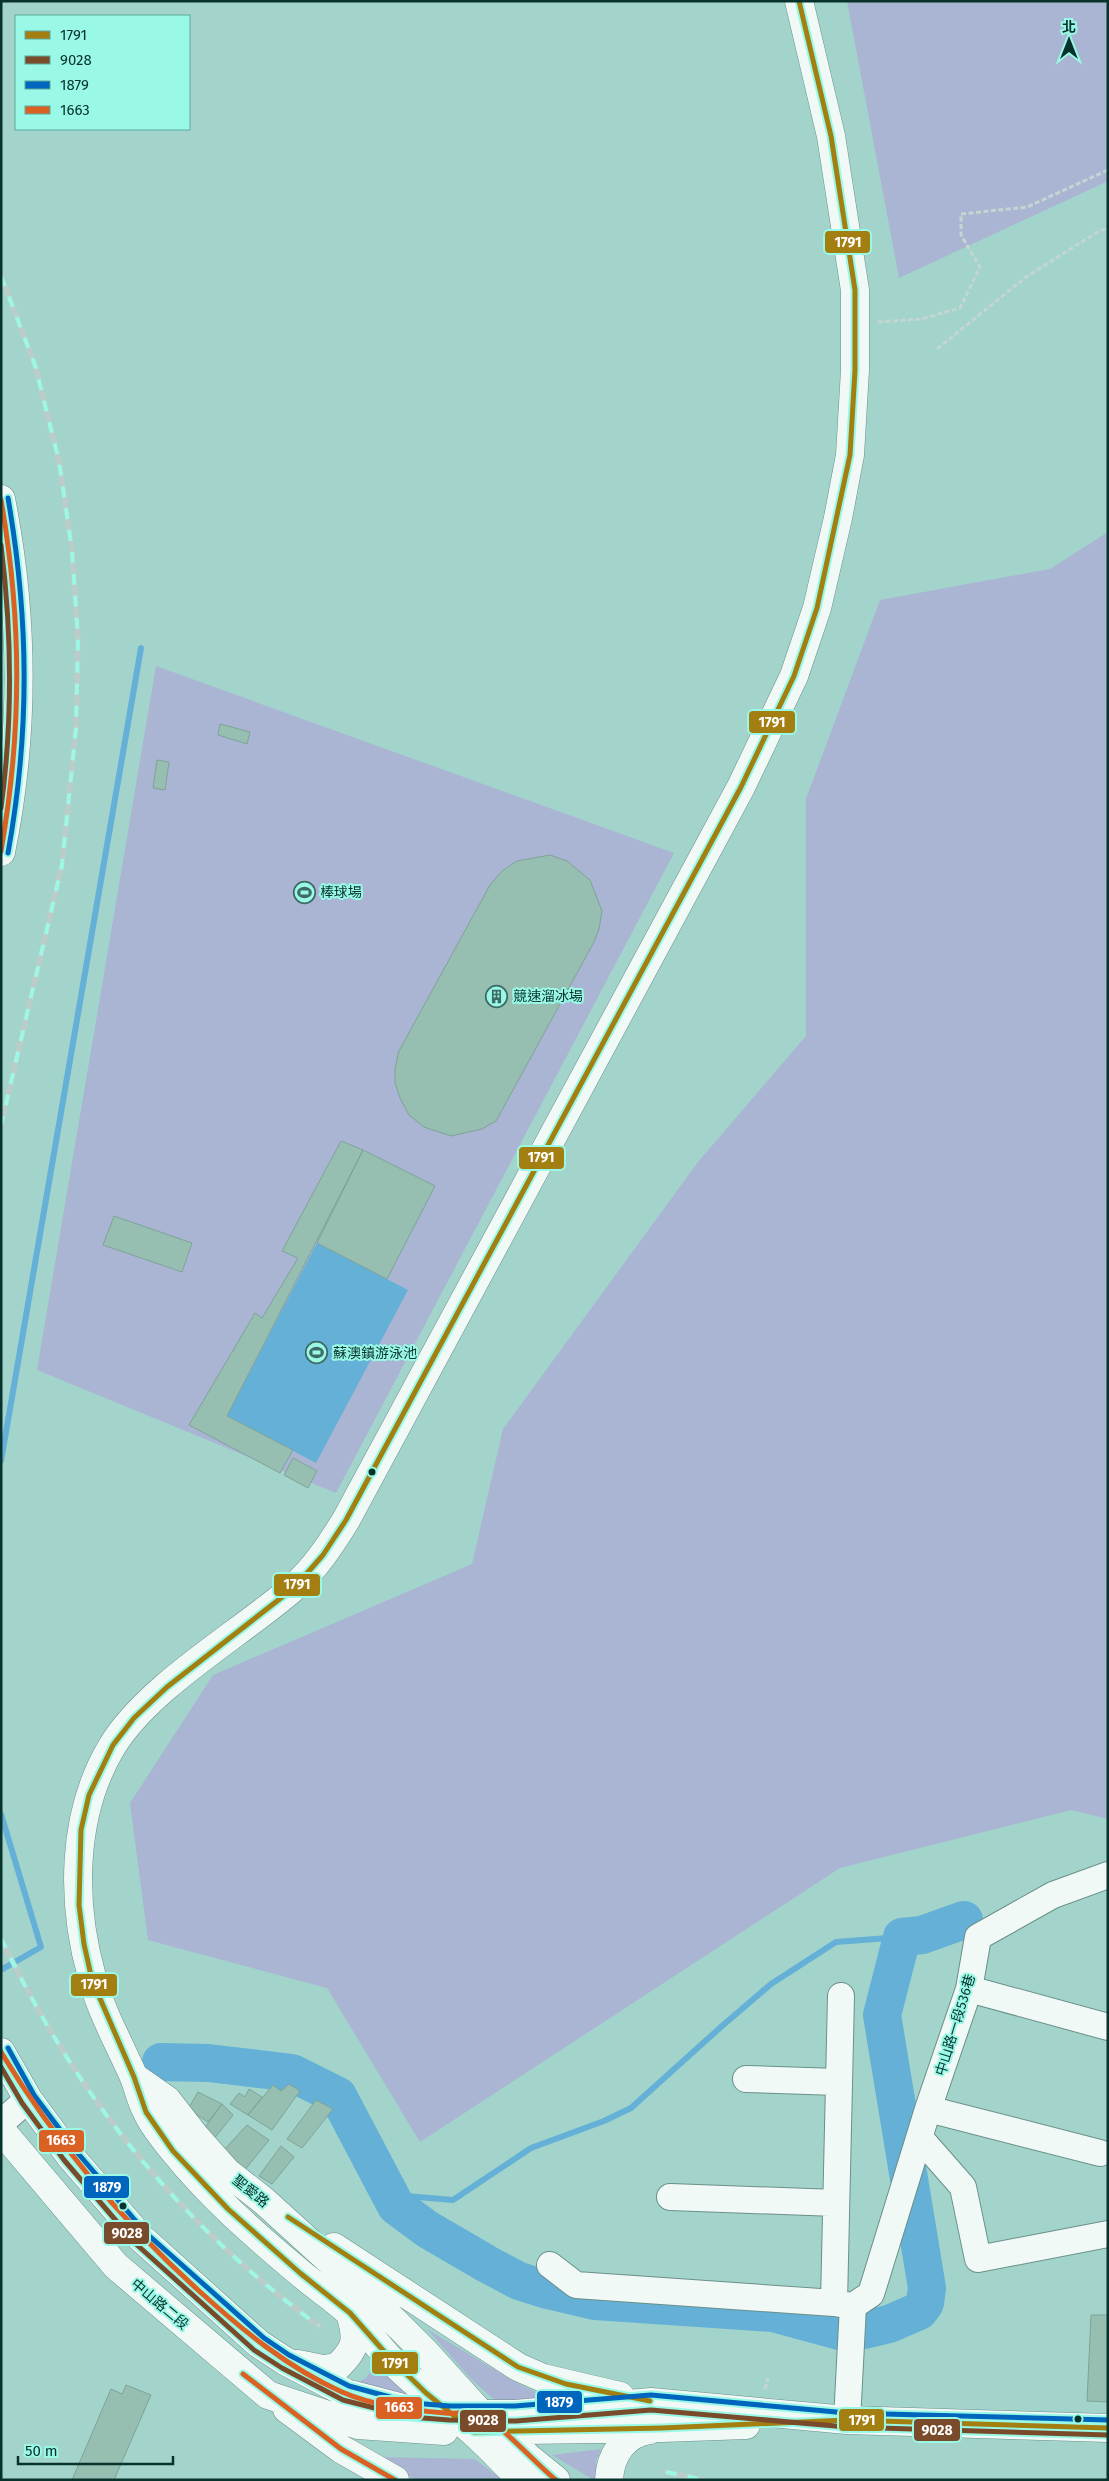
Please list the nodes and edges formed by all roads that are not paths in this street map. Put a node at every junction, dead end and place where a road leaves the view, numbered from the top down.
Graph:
1 (799, 1) edge
2 (1, 499) edge
3 (1, 852) edge
4 (1108, 1875) edge
5 (969, 1989) junction
6 (841, 1996) dead end
7 (1108, 2027) edge
8 (1, 2052) edge
9 (134, 2077) junction
10 (746, 2079) dead end
11 (838, 2082) junction
12 (28, 2098) junction
13 (928, 2109) junction
14 (1, 2123) edge
15 (1, 2130) edge
16 (920, 2138) junction
17 (1100, 2153) dead end
18 (670, 2197) dead end
19 (264, 2202) junction
20 (836, 2203) junction
21 (1108, 2234) edge
22 (550, 2266) dead end
23 (362, 2307) junction
24 (846, 2308) junction
25 (285, 2361) junction
26 (268, 2395) junction
27 (651, 2402) junction
28 (450, 2413) junction
29 (847, 2420) junction
30 (477, 2423) junction
31 (662, 2428) junction
32 (1108, 2428) edge
33 (502, 2431) junction
34 (520, 2469) edge
35 (395, 2480) edge
36 (556, 2480) edge
37 (610, 2480) edge

1 - 9 main road, 聖愛路
2 - 3 main road
4 - 5 street, 中山路一段536巷
5 - 7 street
5 - 13 street, 中山路一段536巷
6 - 11 street
8 - 12 main road
9 - 19 main road, 聖愛路
9 - 23 main road, 聖愛路
10 - 11 street
11 - 20 street
12 - 14 street
12 - 25 main road
13 - 16 street, 中山路一段536巷
13 - 17 street
15 - 26 main road, 中山路二段
16 - 21 street
16 - 24 street, 中山路一段536巷
18 - 20 street
19 - 23 main road, 聖愛路
19 - 27 main road
20 - 24 street
22 - 24 street
23 - 25 main road
23 - 28 main road
23 - 30 main road
24 - 29 street
25 - 28 main road
26 - 30 main road, 中山路二段
26 - 35 main road
27 - 29 main road
27 - 30 main road
28 - 30 main road
29 - 31 main road
29 - 32 main road
30 - 33 main road
30 - 34 main road
31 - 33 main road
31 - 37 main road
33 - 34 main road
34 - 36 main road

